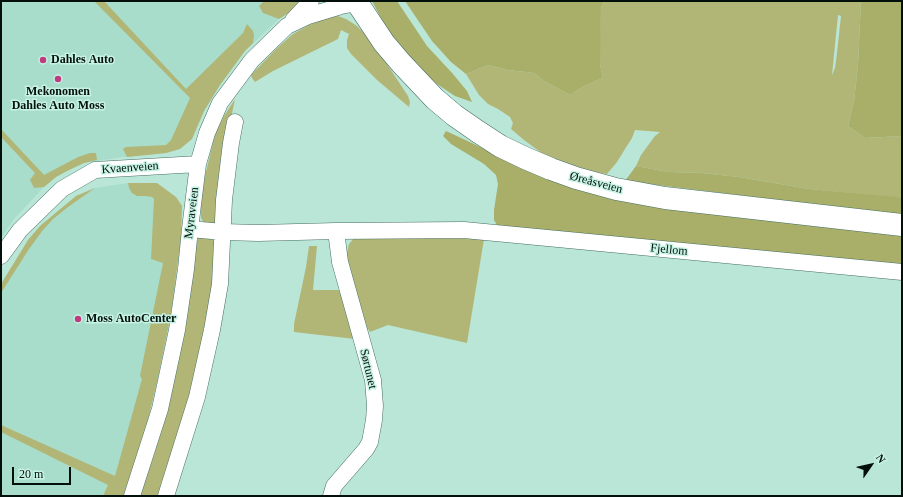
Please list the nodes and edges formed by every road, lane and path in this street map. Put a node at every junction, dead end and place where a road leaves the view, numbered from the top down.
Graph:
1 (311, 1) edge
2 (356, 2) edge
3 (288, 26) junction
4 (235, 122) dead end
5 (198, 164) junction
6 (902, 225) edge
7 (190, 230) junction
8 (336, 231) junction
9 (223, 232) junction
10 (1, 256) edge
11 (902, 272) edge
12 (132, 496) edge
13 (166, 496) edge
14 (331, 496) edge

1 - 3 street
2 - 3 street, Myraveien
2 - 6 street, Øreåsveien
3 - 5 street, Myraveien
4 - 9 street
5 - 7 street, Myraveien
5 - 10 street, Kvaenveien
7 - 9 street
7 - 12 street, Myraveien
8 - 9 street
8 - 11 street, Fjellom
8 - 14 street, Sørtunet
9 - 13 street

